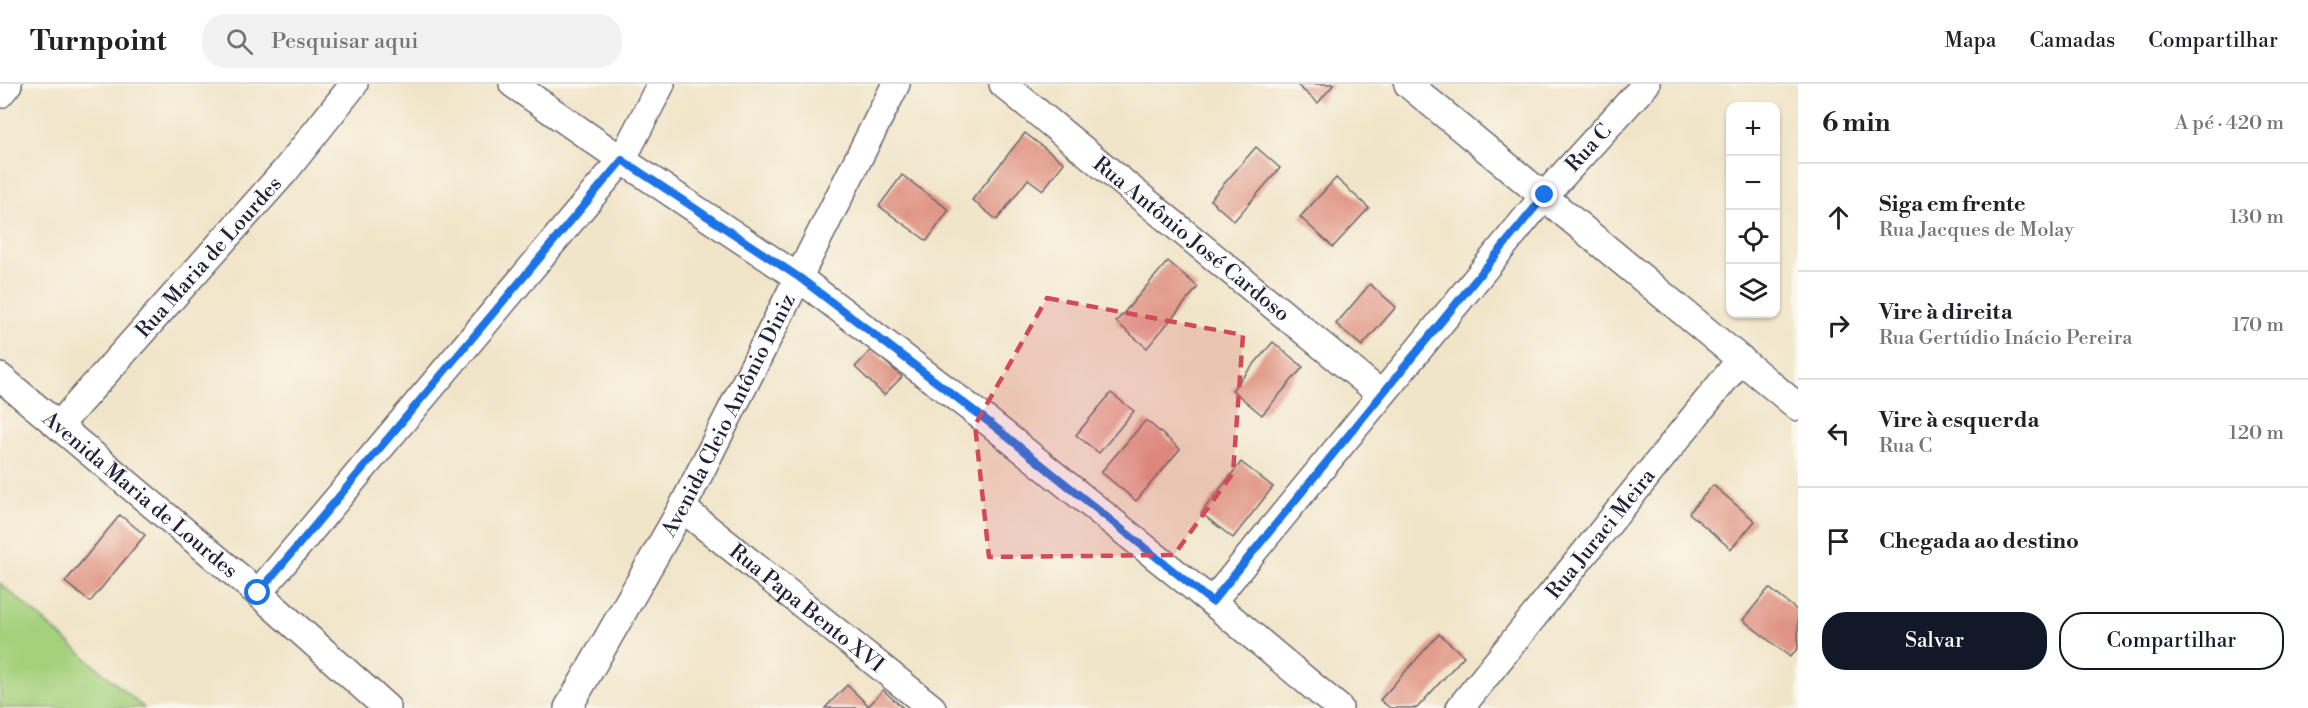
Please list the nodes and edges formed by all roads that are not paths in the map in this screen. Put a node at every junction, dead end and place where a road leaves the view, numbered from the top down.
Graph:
1 (8, 84) edge
2 (354, 84) edge
3 (513, 84) edge
4 (662, 84) edge
5 (896, 84) edge
6 (1003, 84) edge
7 (1408, 84) edge
8 (1646, 84) edge
9 (0, 94) edge
10 (622, 160) junction
11 (1545, 195) junction
12 (800, 278) junction
13 (1742, 359) junction
14 (0, 377) edge
15 (1381, 394) junction
16 (1798, 407) edge
17 (59, 425) junction
18 (682, 508) junction
19 (258, 593) junction
20 (1212, 602) junction
21 (387, 708) edge
22 (568, 708) edge
23 (933, 708) edge
24 (1339, 708) edge
25 (1460, 708) edge

1 - 9 street
2 - 17 street, Rua Maria de Lourdes
3 - 10 street
4 - 10 street
5 - 12 street, Avenida Cleio Antônio Diniz
6 - 15 street, Rua Antônio José Cardoso
7 - 11 street
8 - 11 street, Rua C
10 - 12 street
10 - 19 street
11 - 13 street
11 - 15 street, Rua C
12 - 18 street, Avenida Cleio Antônio Diniz
12 - 20 street
13 - 16 street
13 - 25 street, Rua Juraci Meira
14 - 17 street, Avenida Maria de Lourdes
15 - 20 street, Rua C
17 - 19 street, Avenida Maria de Lourdes
18 - 22 street, Avenida Cleio Antônio Diniz
18 - 23 street, Rua Papa Bento XVI
19 - 21 street, Avenida Maria de Lourdes
20 - 24 street

